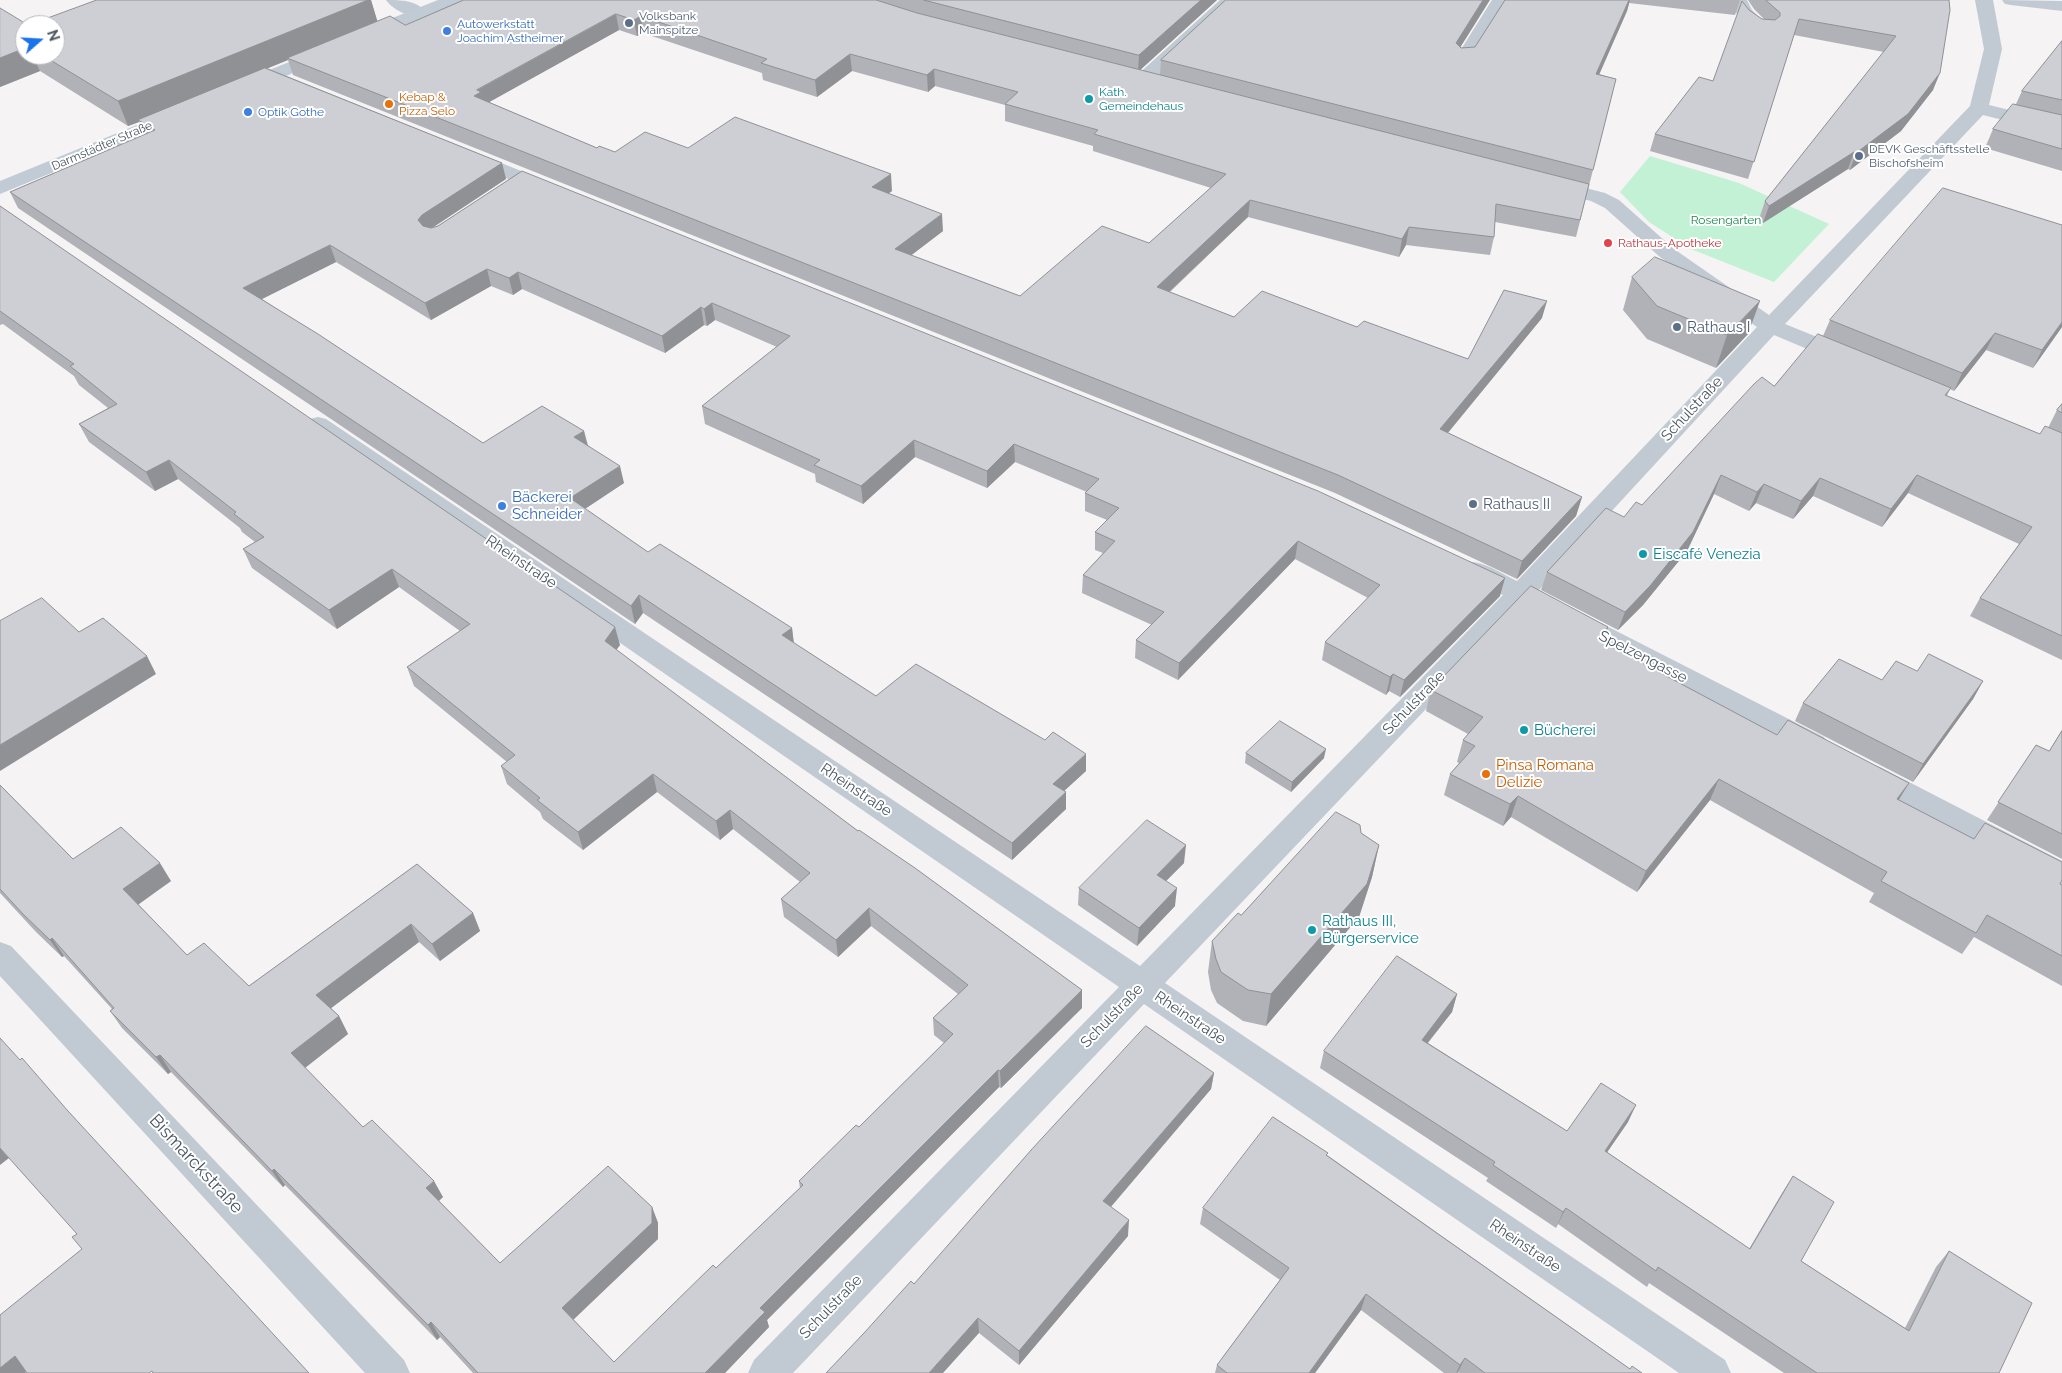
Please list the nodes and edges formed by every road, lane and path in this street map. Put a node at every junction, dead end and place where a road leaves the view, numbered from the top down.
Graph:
1 (395, 0) edge
2 (453, 0) edge
3 (1230, 0) edge
4 (1501, 0) edge
5 (1738, 0) edge
6 (1984, 0) edge
7 (2011, 0) edge
8 (2062, 6) edge
9 (418, 13) junction
10 (1764, 30) edge
11 (1464, 58) edge
12 (271, 75) junction
13 (1123, 76) edge
14 (1142, 80) junction
15 (1161, 85) edge
16 (298, 86) edge
17 (225, 94) edge
18 (1979, 108) junction
19 (189, 110) edge
20 (2062, 129) edge
21 (451, 149) edge
22 (1535, 181) edge
23 (0, 188) edge
24 (566, 195) edge
25 (1770, 326) junction
26 (1861, 364) edge
27 (297, 409) edge
28 (1450, 560) edge
29 (1521, 593) junction
30 (2062, 875) edge
31 (0, 955) edge
32 (1142, 985) junction
33 (391, 1373) edge
34 (768, 1373) edge
35 (1712, 1373) edge

1 - 9 street
2 - 9 main road
3 - 14 street
4 - 11 street
5 - 10 street
6 - 18 street
7 - 8 street
9 - 12 main road
12 - 16 street
12 - 17 main road
13 - 14 street
14 - 15 street
18 - 20 street
18 - 25 street, Schulstraße
19 - 23 main road, Darmstädter Straße
21 - 24 street
22 - 25 street
25 - 26 street
25 - 29 street, Schulstraße
27 - 32 street, Rheinstraße
28 - 29 street, Spelzengasse
29 - 30 street, Spelzengasse
29 - 32 street, Schulstraße
31 - 33 street, Bismarckstraße
32 - 34 street, Schulstraße
32 - 35 street, Rheinstraße

